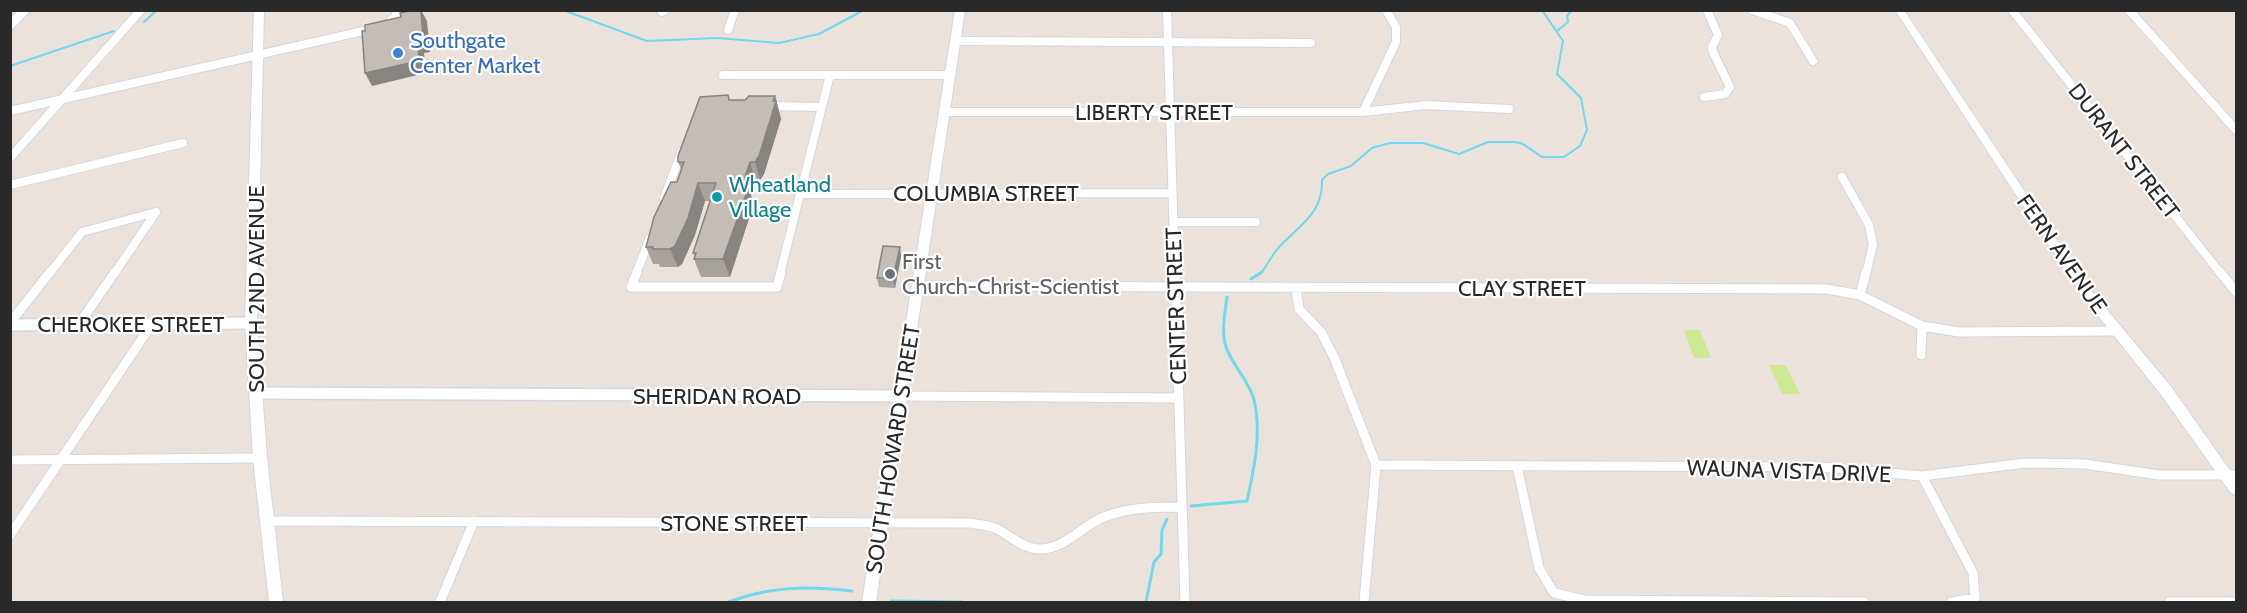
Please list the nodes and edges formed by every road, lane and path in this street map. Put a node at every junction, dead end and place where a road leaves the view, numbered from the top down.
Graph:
1 (25, 10) edge
2 (141, 10) edge
3 (259, 10) edge
4 (397, 10) edge
5 (735, 10) edge
6 (960, 10) edge
7 (1167, 10) edge
8 (1386, 10) edge
9 (1707, 10) edge
10 (1752, 10) edge
11 (1899, 10) edge
12 (2013, 10) edge
13 (2129, 10) edge
14 (10, 25) edge
15 (728, 30) dead end
16 (956, 41) junction
17 (1168, 42) junction
18 (1311, 43) dead end
19 (259, 55) junction
20 (1813, 61) dead end
21 (723, 75) dead end
22 (830, 75) junction
23 (951, 75) junction
24 (1704, 97) dead end
25 (61, 101) junction
26 (754, 106) edge
27 (822, 107) junction
28 (1509, 108) dead end
29 (10, 111) edge
30 (945, 112) junction
31 (1170, 112) junction
32 (1363, 112) junction
33 (2236, 130) edge
34 (686, 139) edge
35 (183, 142) dead end
36 (10, 158) edge
37 (1842, 177) dead end
38 (10, 185) edge
39 (1172, 193) junction
40 (800, 194) junction
41 (932, 194) junction
42 (662, 205) edge
43 (1173, 222) junction
44 (1256, 222) dead end
45 (654, 227) edge
46 (918, 286) junction
47 (1175, 287) junction
48 (1296, 288) junction
49 (2236, 292) edge
50 (1860, 295) junction
51 (251, 323) junction
52 (10, 324) edge
53 (79, 324) junction
54 (152, 324) junction
55 (1922, 326) junction
56 (2116, 331) junction
57 (1921, 356) dead end
58 (255, 393) junction
59 (901, 396) junction
60 (1179, 398) junction
61 (260, 458) junction
62 (10, 460) edge
63 (61, 460) junction
64 (1376, 465) junction
65 (1517, 466) junction
66 (2232, 475) edge
67 (1922, 476) junction
68 (2236, 489) edge
69 (1182, 507) junction
70 (269, 521) junction
71 (474, 521) junction
72 (882, 524) junction
73 (10, 535) edge
74 (2236, 602) edge
75 (276, 603) edge
76 (440, 603) edge
77 (869, 603) edge
78 (1185, 603) edge
79 (1364, 603) edge
80 (1864, 603) edge
81 (1952, 603) edge
82 (2169, 603) edge

1 - 14 street
2 - 25 street
3 - 19 main road, SOUTH 2ND AVENUE
4 - 19 street
5 - 15 street
6 - 16 main road, SOUTH HOWARD STREET
7 - 17 street, CENTER STREET
8 - 32 street
9 - 24 street
10 - 20 street
11 - 56 main road, FERN AVENUE
12 - 49 street, DURANT STREET
13 - 33 street
16 - 17 street
16 - 23 main road, SOUTH HOWARD STREET
17 - 18 street
17 - 31 street, CENTER STREET
19 - 25 street
19 - 51 main road, SOUTH 2ND AVENUE
21 - 22 street
22 - 23 street
22 - 27 street
23 - 30 main road, SOUTH HOWARD STREET
25 - 29 street
25 - 36 street
26 - 27 street
27 - 40 street
28 - 32 street, LIBERTY STREET
30 - 31 street, LIBERTY STREET
30 - 41 main road, SOUTH HOWARD STREET
31 - 32 street, LIBERTY STREET
31 - 39 street, CENTER STREET
34 - 42 street
35 - 38 street
37 - 50 street
39 - 41 street, COLUMBIA STREET
39 - 43 street, CENTER STREET
40 - 41 street, COLUMBIA STREET
40 - 45 street
41 - 46 main road, SOUTH HOWARD STREET
43 - 44 street
43 - 47 street, CENTER STREET
46 - 47 street, CLAY STREET
46 - 59 main road, SOUTH HOWARD STREET
47 - 48 street, CLAY STREET
47 - 60 street, CENTER STREET
48 - 50 street, CLAY STREET
48 - 64 street
50 - 55 street, CLAY STREET
51 - 54 street, CHEROKEE STREET
51 - 58 main road, SOUTH 2ND AVENUE
52 - 53 street, CHEROKEE STREET
52 - 53 street
53 - 54 street, CHEROKEE STREET
54 - 63 street
55 - 56 street, CLAY STREET
55 - 57 street
56 - 66 main road, FERN AVENUE
58 - 59 street, SHERIDAN ROAD
58 - 61 main road, SOUTH 2ND AVENUE
59 - 60 street, SHERIDAN ROAD
59 - 72 main road, SOUTH HOWARD STREET
60 - 69 street, CENTER STREET
61 - 63 street
61 - 70 main road, SOUTH 2ND AVENUE
62 - 63 street
63 - 73 street
64 - 65 street, WAUNA VISTA DRIVE
64 - 79 street
65 - 67 street, WAUNA VISTA DRIVE
65 - 80 street
66 - 67 street, WAUNA VISTA DRIVE
66 - 68 main road, FERN AVENUE
67 - 81 street
69 - 72 street, STONE STREET
69 - 78 street, CENTER STREET
70 - 71 street, STONE STREET
70 - 75 main road, SOUTH 2ND AVENUE
71 - 72 street, STONE STREET
71 - 76 street
72 - 77 main road, SOUTH HOWARD STREET
74 - 82 street

